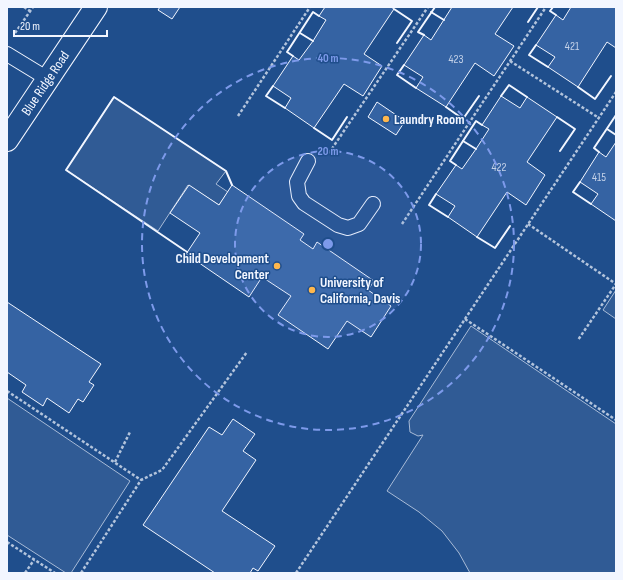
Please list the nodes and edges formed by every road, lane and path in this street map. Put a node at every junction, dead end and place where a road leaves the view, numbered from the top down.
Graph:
1 (24, 7) edge
2 (33, 7) edge
3 (96, 7) edge
4 (310, 7) edge
5 (427, 7) edge
6 (546, 7) edge
7 (30, 11) junction
8 (15, 34) dead end
9 (7, 54) edge
10 (510, 61) junction
11 (48, 79) junction
12 (616, 92) edge
13 (238, 116) dead end
14 (599, 118) junction
15 (7, 140) edge
16 (326, 157) dead end
17 (308, 161) dead end
18 (373, 204) dead end
19 (402, 224) dead end
20 (528, 224) junction
21 (465, 319) junction
22 (578, 340) dead end
23 (247, 352) dead end
24 (7, 391) edge
25 (616, 420) edge
26 (130, 432) dead end
27 (115, 462) junction
28 (141, 480) junction
29 (7, 542) edge
30 (34, 560) junction
31 (25, 573) edge
32 (55, 573) edge
33 (81, 573) edge
34 (296, 573) edge

1 - 7 path
2 - 7 path
3 - 11 street, Blue Ridge Road
4 - 13 path
5 - 16 path
6 - 10 path
7 - 8 path
9 - 11 lane
10 - 14 path
10 - 19 path
11 - 15 street, Blue Ridge Road
12 - 14 path
14 - 20 path
17 - 18 lane
20 - 21 path
20 - 22 path
21 - 25 path
21 - 34 path
23 - 28 path
24 - 27 path
26 - 27 path
27 - 28 path
28 - 33 path
29 - 30 path
30 - 31 path
30 - 32 path

